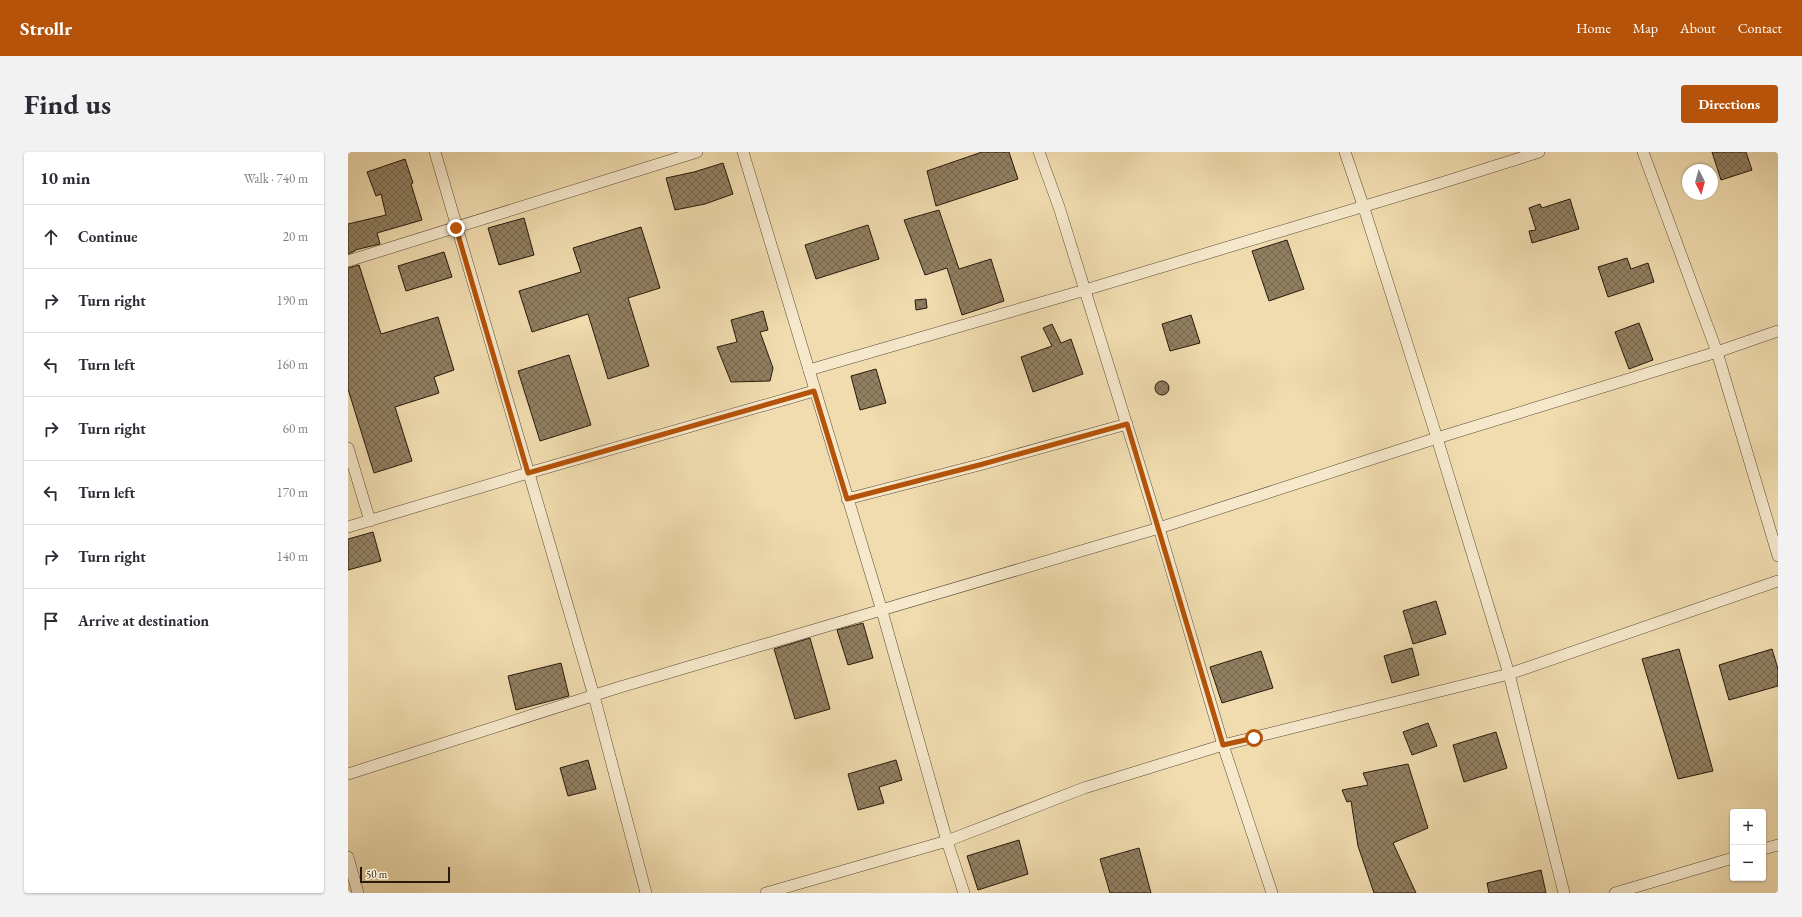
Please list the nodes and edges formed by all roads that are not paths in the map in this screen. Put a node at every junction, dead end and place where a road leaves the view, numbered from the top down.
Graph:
1 (435, 152) edge
2 (697, 152) edge
3 (743, 152) edge
4 (1039, 152) edge
5 (1345, 152) edge
6 (1539, 152) edge
7 (1643, 152) edge
8 (1364, 206) junction
9 (456, 228) junction
10 (348, 262) edge
11 (1085, 290) junction
12 (1778, 331) edge
13 (1717, 352) junction
14 (809, 370) junction
15 (814, 391) junction
16 (1127, 424) junction
17 (1437, 438) junction
18 (348, 448) edge
19 (528, 473) junction
20 (847, 499) junction
21 (370, 521) junction
22 (348, 527) edge
23 (1159, 528) junction
24 (1778, 556) edge
25 (1778, 581) edge
26 (882, 611) junction
27 (1508, 674) junction
28 (594, 696) junction
29 (1223, 745) junction
30 (348, 774) edge
31 (947, 841) junction
32 (1778, 845) edge
33 (1766, 848) edge
34 (348, 857) edge
35 (1730, 859) edge
36 (358, 893) edge
37 (646, 893) edge
38 (766, 893) edge
39 (964, 893) edge
40 (1272, 893) edge
41 (1564, 893) edge
42 (1615, 893) edge

1 - 9 street
2 - 9 street
3 - 14 street
4 - 11 street
5 - 8 street
6 - 8 street
7 - 13 street
8 - 11 street
8 - 17 street
9 - 10 street
9 - 19 street
11 - 14 street
11 - 16 street
12 - 13 street
13 - 17 street
13 - 24 street
14 - 15 street
15 - 19 street
15 - 20 street
16 - 20 street
16 - 23 street
17 - 23 street
17 - 27 street
18 - 21 street
19 - 21 street
19 - 28 street
20 - 26 street
21 - 22 street
23 - 26 street
23 - 29 street
25 - 27 street
26 - 28 street
26 - 31 street
27 - 29 street
27 - 41 street
28 - 30 street
28 - 37 street
29 - 31 street
29 - 40 street
31 - 38 street
31 - 39 street
32 - 33 street
34 - 36 street
35 - 42 street

